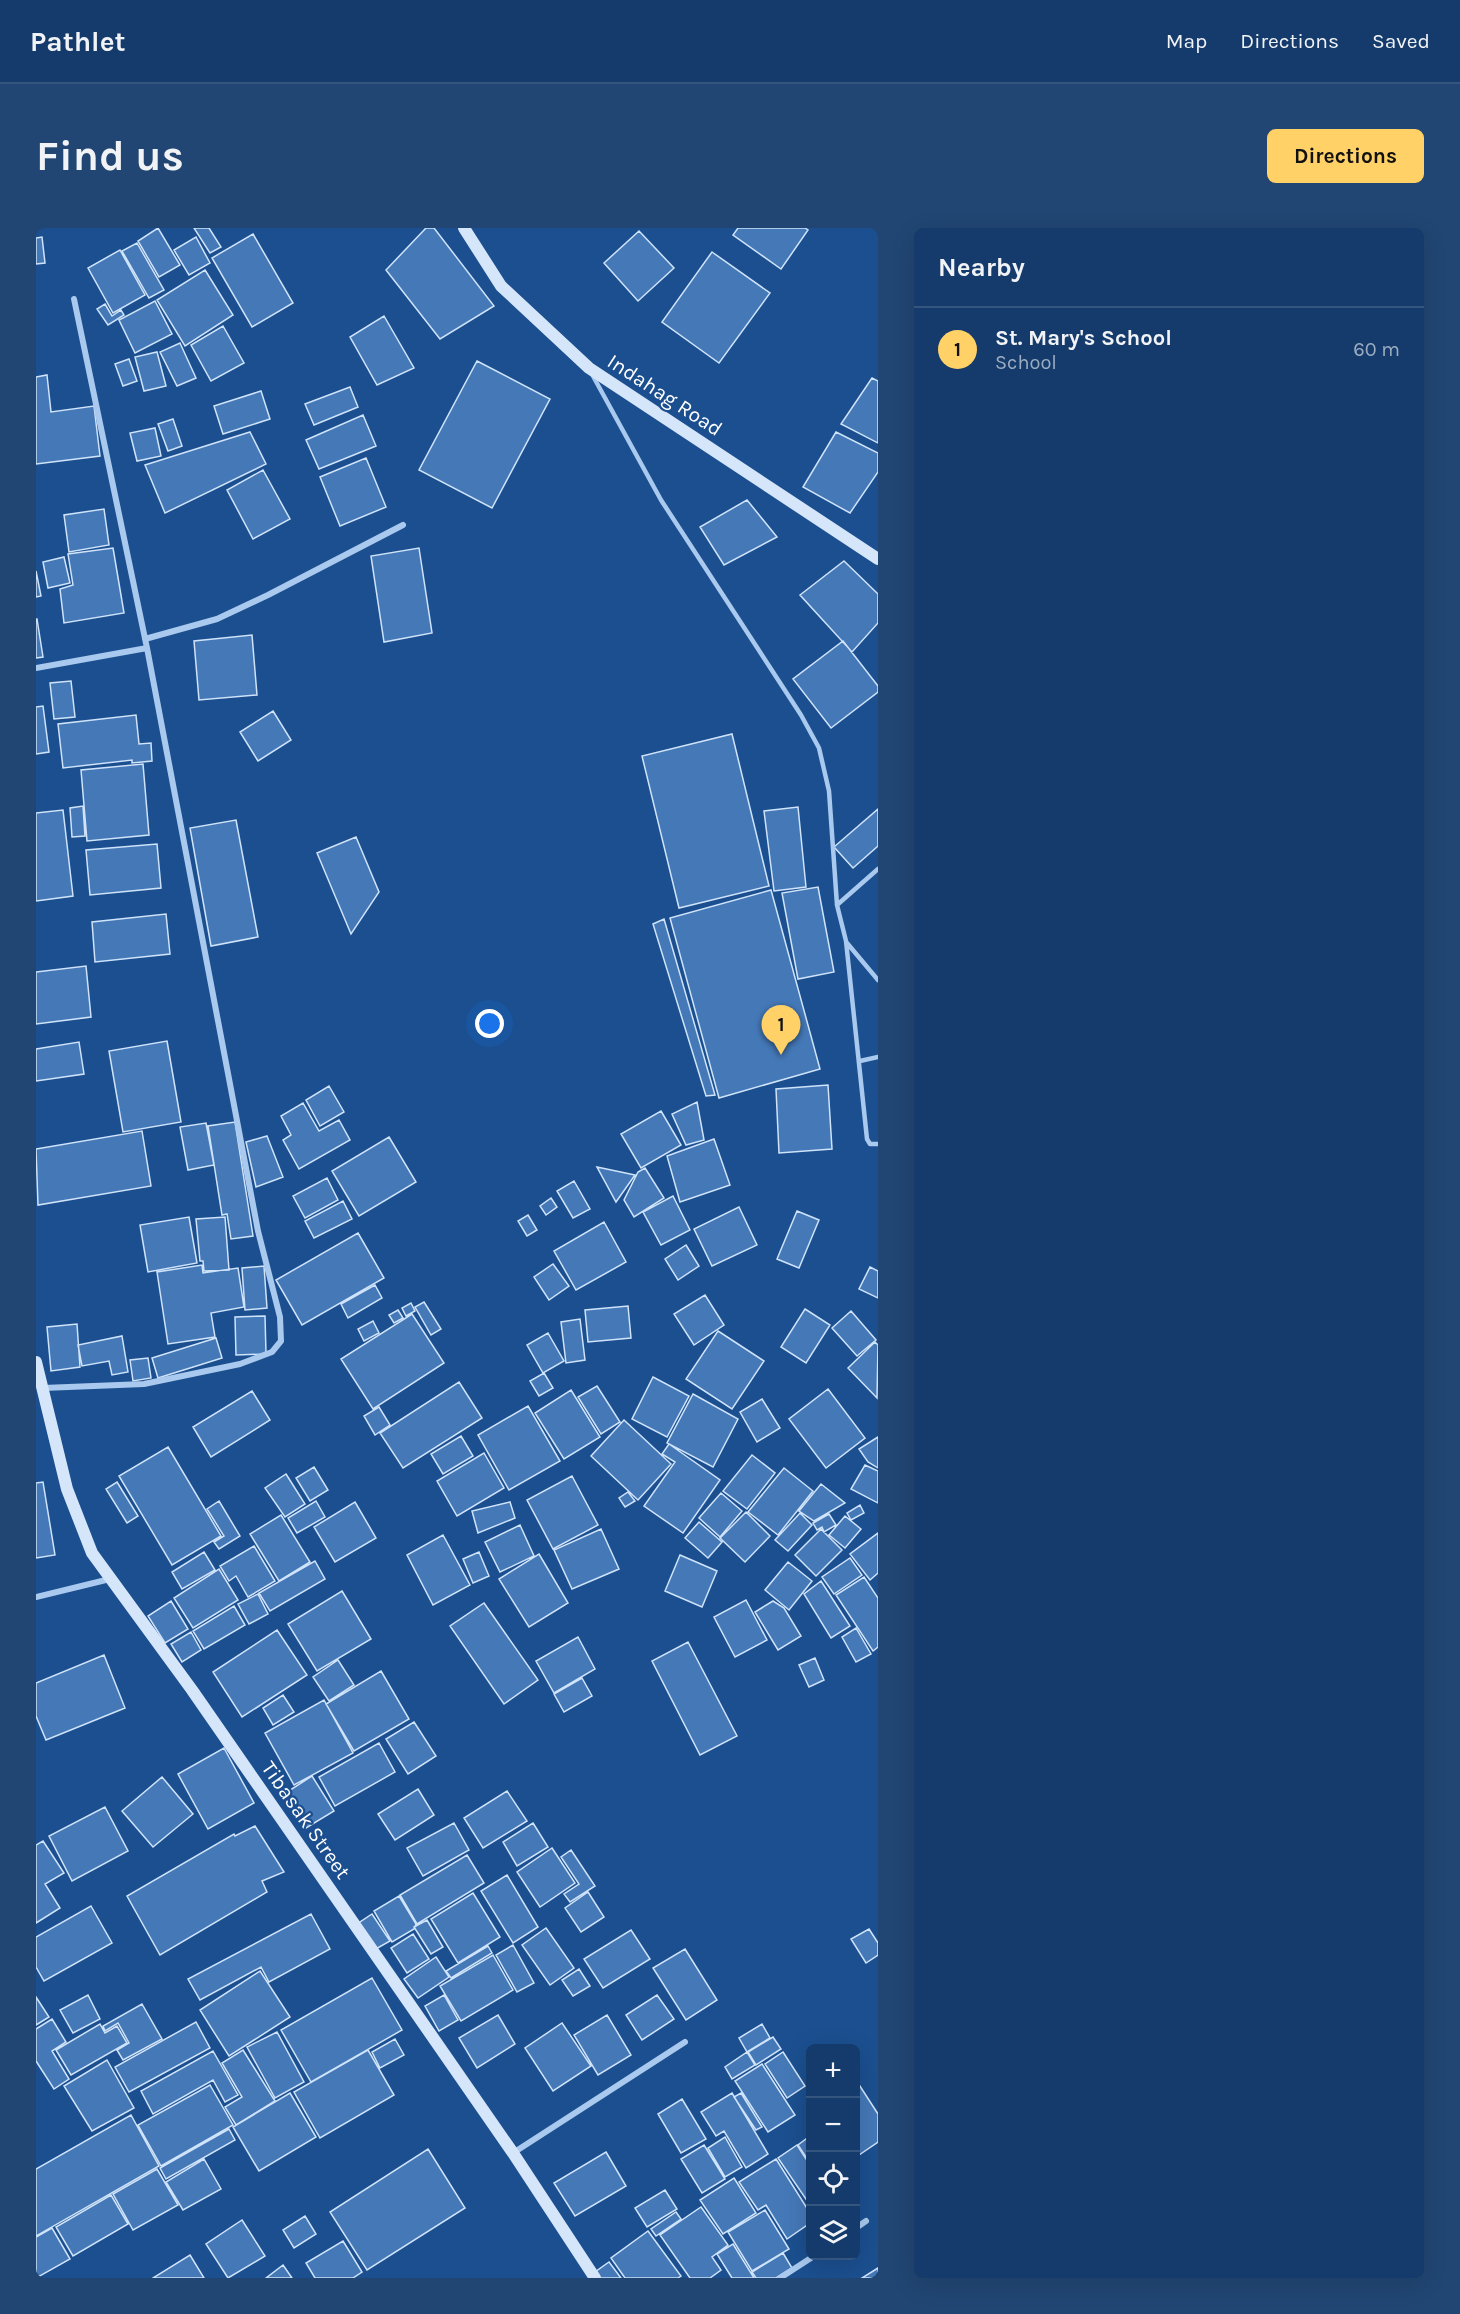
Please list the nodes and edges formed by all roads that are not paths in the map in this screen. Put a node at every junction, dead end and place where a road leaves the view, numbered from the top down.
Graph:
1 (464, 228) edge
2 (74, 299) dead end
3 (589, 368) junction
4 (403, 525) dead end
5 (878, 559) edge
6 (145, 639) junction
7 (147, 648) junction
8 (36, 668) edge
9 (878, 869) edge
10 (837, 905) junction
11 (846, 941) junction
12 (878, 980) edge
13 (878, 1057) edge
14 (860, 1060) junction
15 (878, 1144) edge
16 (36, 1362) edge
17 (43, 1388) junction
18 (111, 1579) junction
19 (36, 1597) edge
20 (686, 2042) dead end
21 (513, 2153) junction
22 (866, 2221) dead end
23 (860, 2225) edge
24 (808, 2260) edge
25 (595, 2278) edge
26 (780, 2278) edge

1 - 3 street, Indahag Road
2 - 6 street
3 - 5 street, Indahag Road
3 - 10 lane
4 - 6 street
6 - 7 street
7 - 8 street
7 - 17 street
9 - 10 lane
10 - 11 lane
11 - 12 lane
11 - 14 lane
13 - 14 lane
14 - 15 lane
16 - 17 street, Tibasak Street
17 - 18 street, Tibasak Street
18 - 19 street
18 - 21 street, Tibasak Street
20 - 21 street
21 - 25 street, Tibasak Street
22 - 23 street
24 - 26 street

